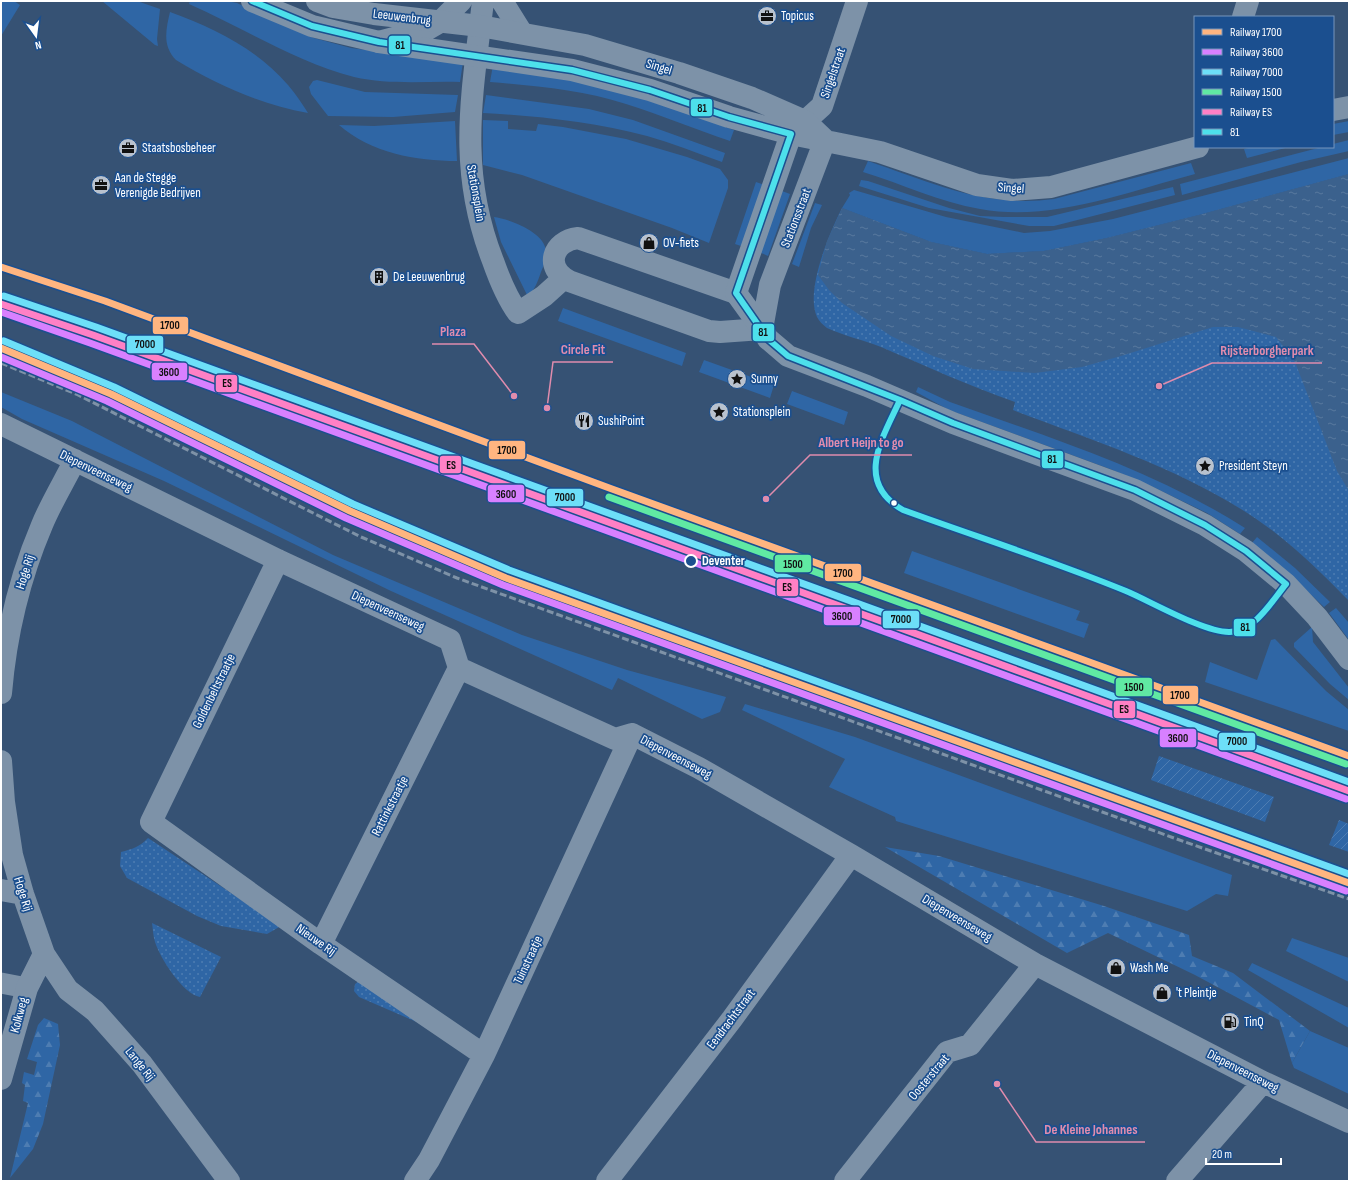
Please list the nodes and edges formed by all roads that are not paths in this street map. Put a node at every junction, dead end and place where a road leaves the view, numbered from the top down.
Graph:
1 (252, 1) edge
2 (317, 1) edge
3 (461, 1) edge
4 (483, 1) edge
5 (502, 1) edge
6 (857, 1) edge
7 (1248, 1) edge
8 (1243, 16) edge
9 (440, 22) junction
10 (480, 26) junction
11 (522, 33) junction
12 (379, 42) junction
13 (477, 56) junction
14 (822, 106) junction
15 (1349, 107) edge
16 (1334, 110) edge
17 (798, 128) junction
18 (825, 140) junction
19 (1194, 148) edge
20 (564, 278) junction
21 (736, 293) junction
22 (762, 329) junction
23 (1, 424) edge
24 (75, 460) junction
25 (278, 560) junction
26 (1349, 659) edge
27 (459, 668) junction
28 (1, 693) edge
29 (632, 734) junction
30 (1, 761) edge
31 (151, 822) joint
32 (851, 855) junction
33 (1, 890) edge
34 (22, 894) junction
35 (321, 944) junction
36 (44, 954) junction
37 (1036, 964) junction
38 (1, 983) edge
39 (27, 988) junction
40 (484, 1055) junction
41 (1, 1079) edge
42 (1263, 1082) junction
43 (1349, 1122) edge
44 (229, 1181) edge
45 (415, 1181) edge
46 (607, 1181) edge
47 (845, 1181) edge
48 (1177, 1181) edge

1 - 12 street, Leeuwenbrug
2 - 9 street, Leeuwenbrug
3 - 9 street
4 - 10 street, Stationsplein
5 - 11 street
6 - 14 street, Singelstraat
7 - 8 street
9 - 10 street, Leeuwenbrug
9 - 12 street, Leeuwenbrug
10 - 11 street, Singel
10 - 13 street, Stationsplein
11 - 17 street, Singel
12 - 13 street, Leeuwenbrug
13 - 17 street, Singel
13 - 20 street, Stationsplein
14 - 17 street, Singelstraat
14 - 18 street, Stationsstraat
15 - 16 street
17 - 18 street, Singel
17 - 21 street
18 - 19 street, Singel
18 - 22 street, Stationsstraat
20 - 21 street
20 - 22 street
21 - 22 street
22 - 26 street
23 - 24 street, Diepenveenseweg
24 - 25 street, Diepenveenseweg
24 - 28 street, Hoge Rij
25 - 27 street, Diepenveenseweg
25 - 31 street, Goldenbeltstraatje
27 - 29 street, Diepenveenseweg
27 - 35 street, Rattinkstraatje
29 - 32 street, Diepenveenseweg
29 - 40 street, Tuinstraatje
30 - 34 street, Hoge Rij
31 - 35 street, Nieuwe Rij
32 - 37 street, Diepenveenseweg
32 - 46 street, Eendrachtstraat
33 - 34 street
34 - 36 street, Hoge Rij
35 - 40 street, Nieuwe Rij
36 - 39 street, Kolkweg
36 - 44 street, Lange Rij
37 - 42 street, Diepenveenseweg
37 - 47 street, Oosterstraat
38 - 39 street
39 - 41 street, Kolkweg
40 - 45 street, Tuinstraatje
42 - 43 street, Diepenveenseweg
42 - 48 street

